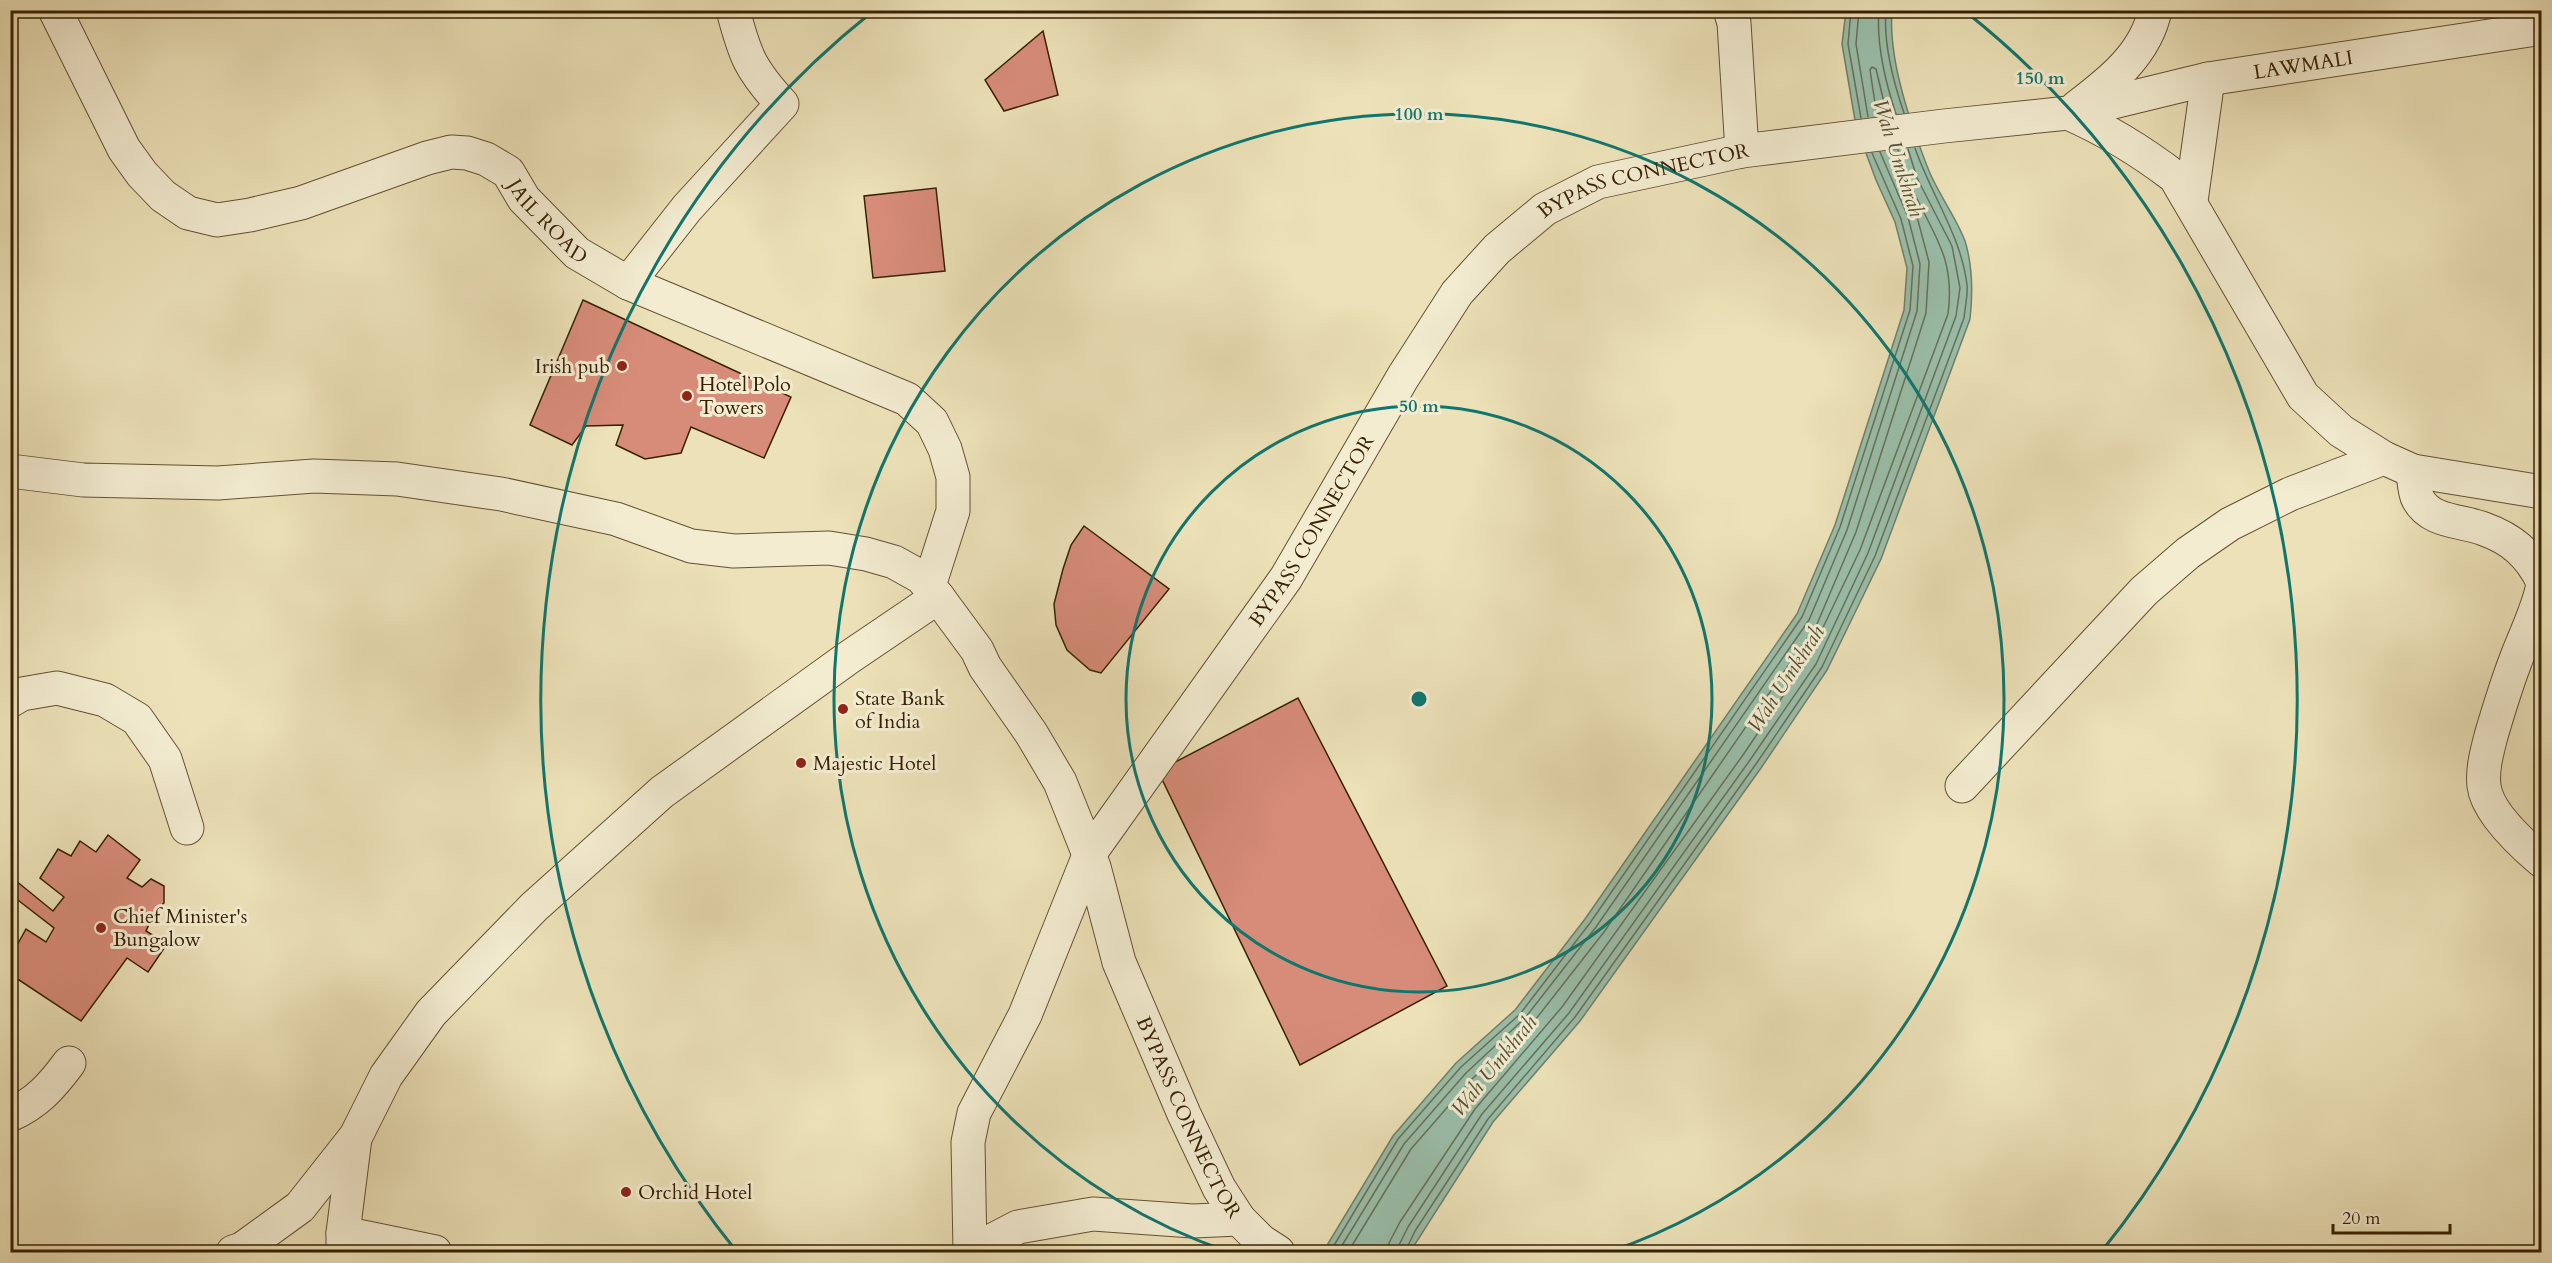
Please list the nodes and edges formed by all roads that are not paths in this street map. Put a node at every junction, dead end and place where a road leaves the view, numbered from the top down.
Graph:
1 (55, 10) edge
2 (733, 10) edge
3 (1730, 10) edge
4 (2155, 10) edge
5 (2541, 28) edge
6 (2208, 79) junction
7 (2068, 113) junction
8 (1944, 126) joint
9 (1742, 152) junction
10 (2191, 201) junction
11 (628, 283) junction
12 (2398, 465) junction
13 (10, 471) edge
14 (2541, 492) edge
15 (2541, 580) edge
16 (2541, 589) edge
17 (933, 592) junction
18 (10, 701) edge
19 (1962, 786) dead end
20 (187, 828) dead end
21 (1090, 853) junction
22 (2541, 861) edge
23 (69, 1063) dead end
24 (10, 1115) edge
25 (356, 1136) junction
26 (1259, 1238) edge
27 (343, 1243) edge
28 (233, 1252) edge
29 (435, 1252) edge
30 (970, 1252) edge

1 - 11 street, JAIL ROAD
2 - 11 street
3 - 9 street
4 - 7 street
5 - 6 street, LAWMALI
6 - 7 street, LAWMALI
6 - 10 street
7 - 8 street, LAWMALI
7 - 10 street
8 - 9 street, BYPASS CONNECTOR
9 - 21 street, BYPASS CONNECTOR
10 - 12 street
11 - 17 street, JAIL ROAD
12 - 14 street
12 - 15 street
12 - 19 street
13 - 17 street
16 - 22 street
17 - 21 street
17 - 25 street
18 - 20 street
21 - 26 street, BYPASS CONNECTOR
21 - 30 street, BYPASS CONNECTOR
23 - 24 street
25 - 27 street
25 - 28 street
26 - 30 street, BYPASS CONNECTOR
27 - 29 street

